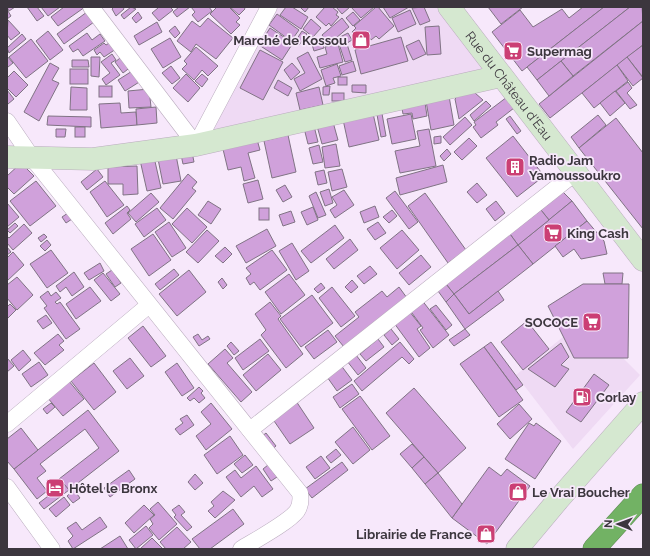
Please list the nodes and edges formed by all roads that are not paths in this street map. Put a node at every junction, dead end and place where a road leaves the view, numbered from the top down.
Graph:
1 (91, 7) edge
2 (269, 7) edge
3 (449, 7) edge
4 (501, 76) junction
5 (7, 121) edge
6 (196, 145) junction
7 (7, 157) edge
8 (33, 159) junction
9 (575, 173) junction
10 (643, 260) edge
11 (149, 305) junction
12 (643, 403) edge
13 (7, 424) edge
14 (250, 430) junction
15 (7, 486) edge
16 (643, 494) edge
17 (52, 549) edge
18 (240, 549) edge
19 (517, 549) edge
20 (594, 549) edge

1 - 6 street
2 - 6 street
3 - 4 street, Rue du Château d'Eau
4 - 6 street
4 - 9 street, Rue du Château d'Eau
5 - 8 street
6 - 8 street
7 - 8 street
8 - 11 street
9 - 10 street, Rue du Château d'Eau
9 - 14 street
11 - 13 street
11 - 14 street
12 - 19 street
14 - 18 street
15 - 17 street
16 - 20 highway

